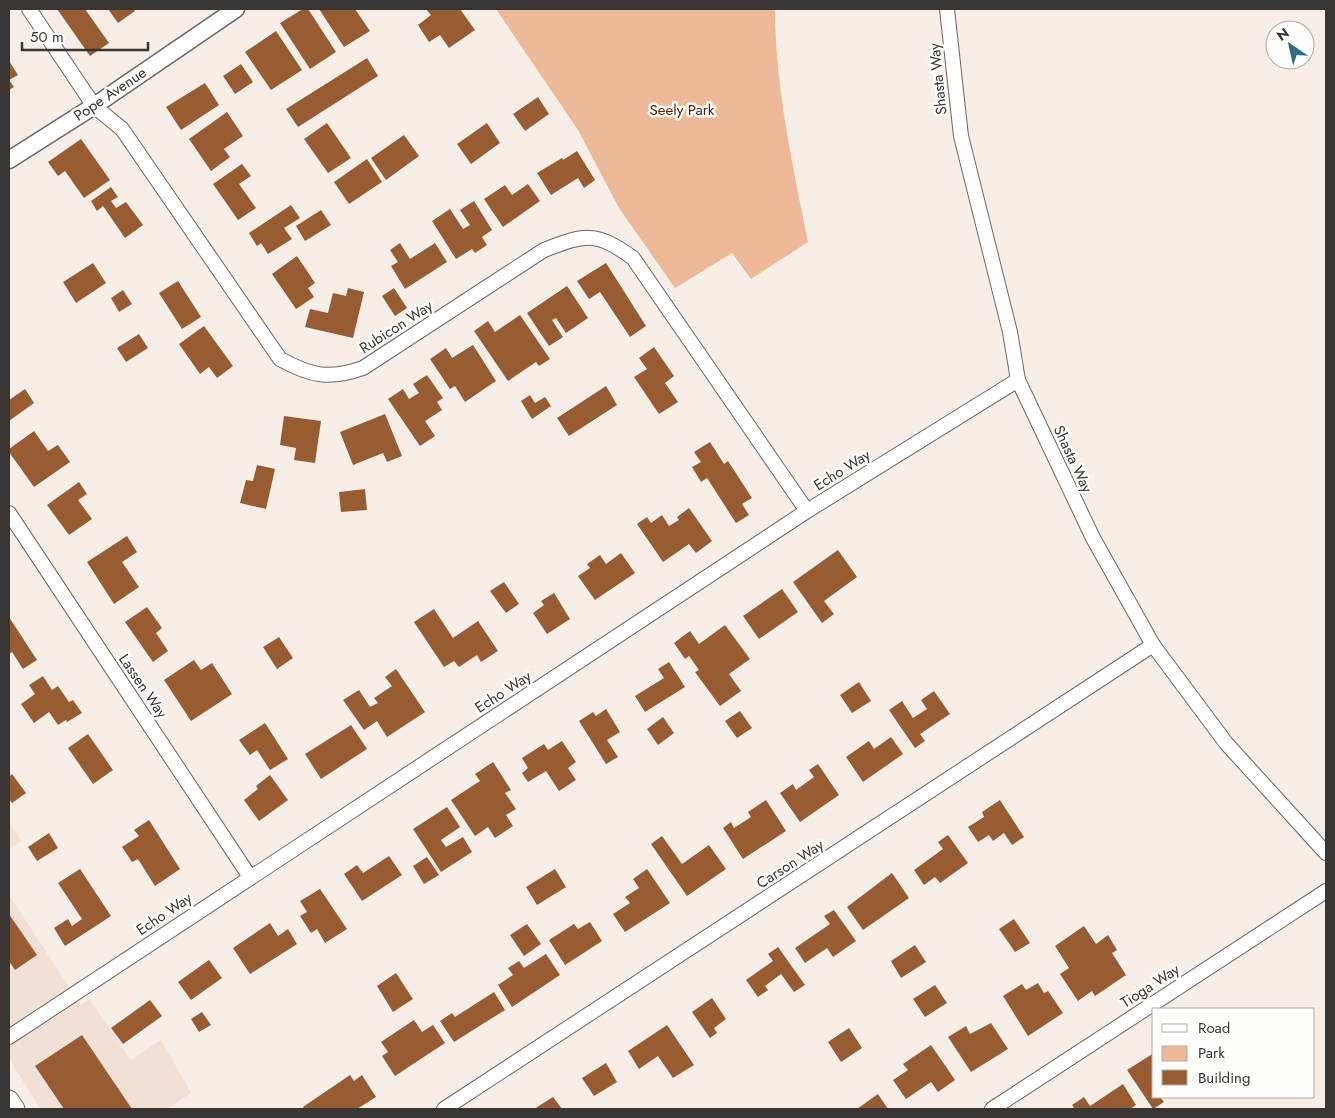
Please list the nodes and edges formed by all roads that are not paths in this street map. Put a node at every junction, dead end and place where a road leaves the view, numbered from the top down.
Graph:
1 (29, 9) edge
2 (236, 9) edge
3 (947, 9) edge
4 (94, 106) junction
5 (9, 160) edge
6 (1018, 380) junction
7 (807, 511) junction
8 (9, 513) edge
9 (1153, 646) junction
10 (1326, 854) edge
11 (250, 877) junction
12 (1326, 891) edge
13 (9, 1037) edge
14 (9, 1100) edge
15 (15, 1109) edge
16 (444, 1109) edge
17 (992, 1109) edge

1 - 4 street, Rubicon Way
2 - 4 street, Pope Avenue
3 - 6 street, Shasta Way
4 - 5 street, Pope Avenue
4 - 7 street, Rubicon Way
6 - 7 street, Echo Way
6 - 9 street, Shasta Way
7 - 11 street, Echo Way
8 - 11 street, Lassen Way
9 - 10 street, Shasta Way
9 - 16 street, Carson Way
11 - 13 street, Echo Way
12 - 17 street, Tioga Way
14 - 15 main road

